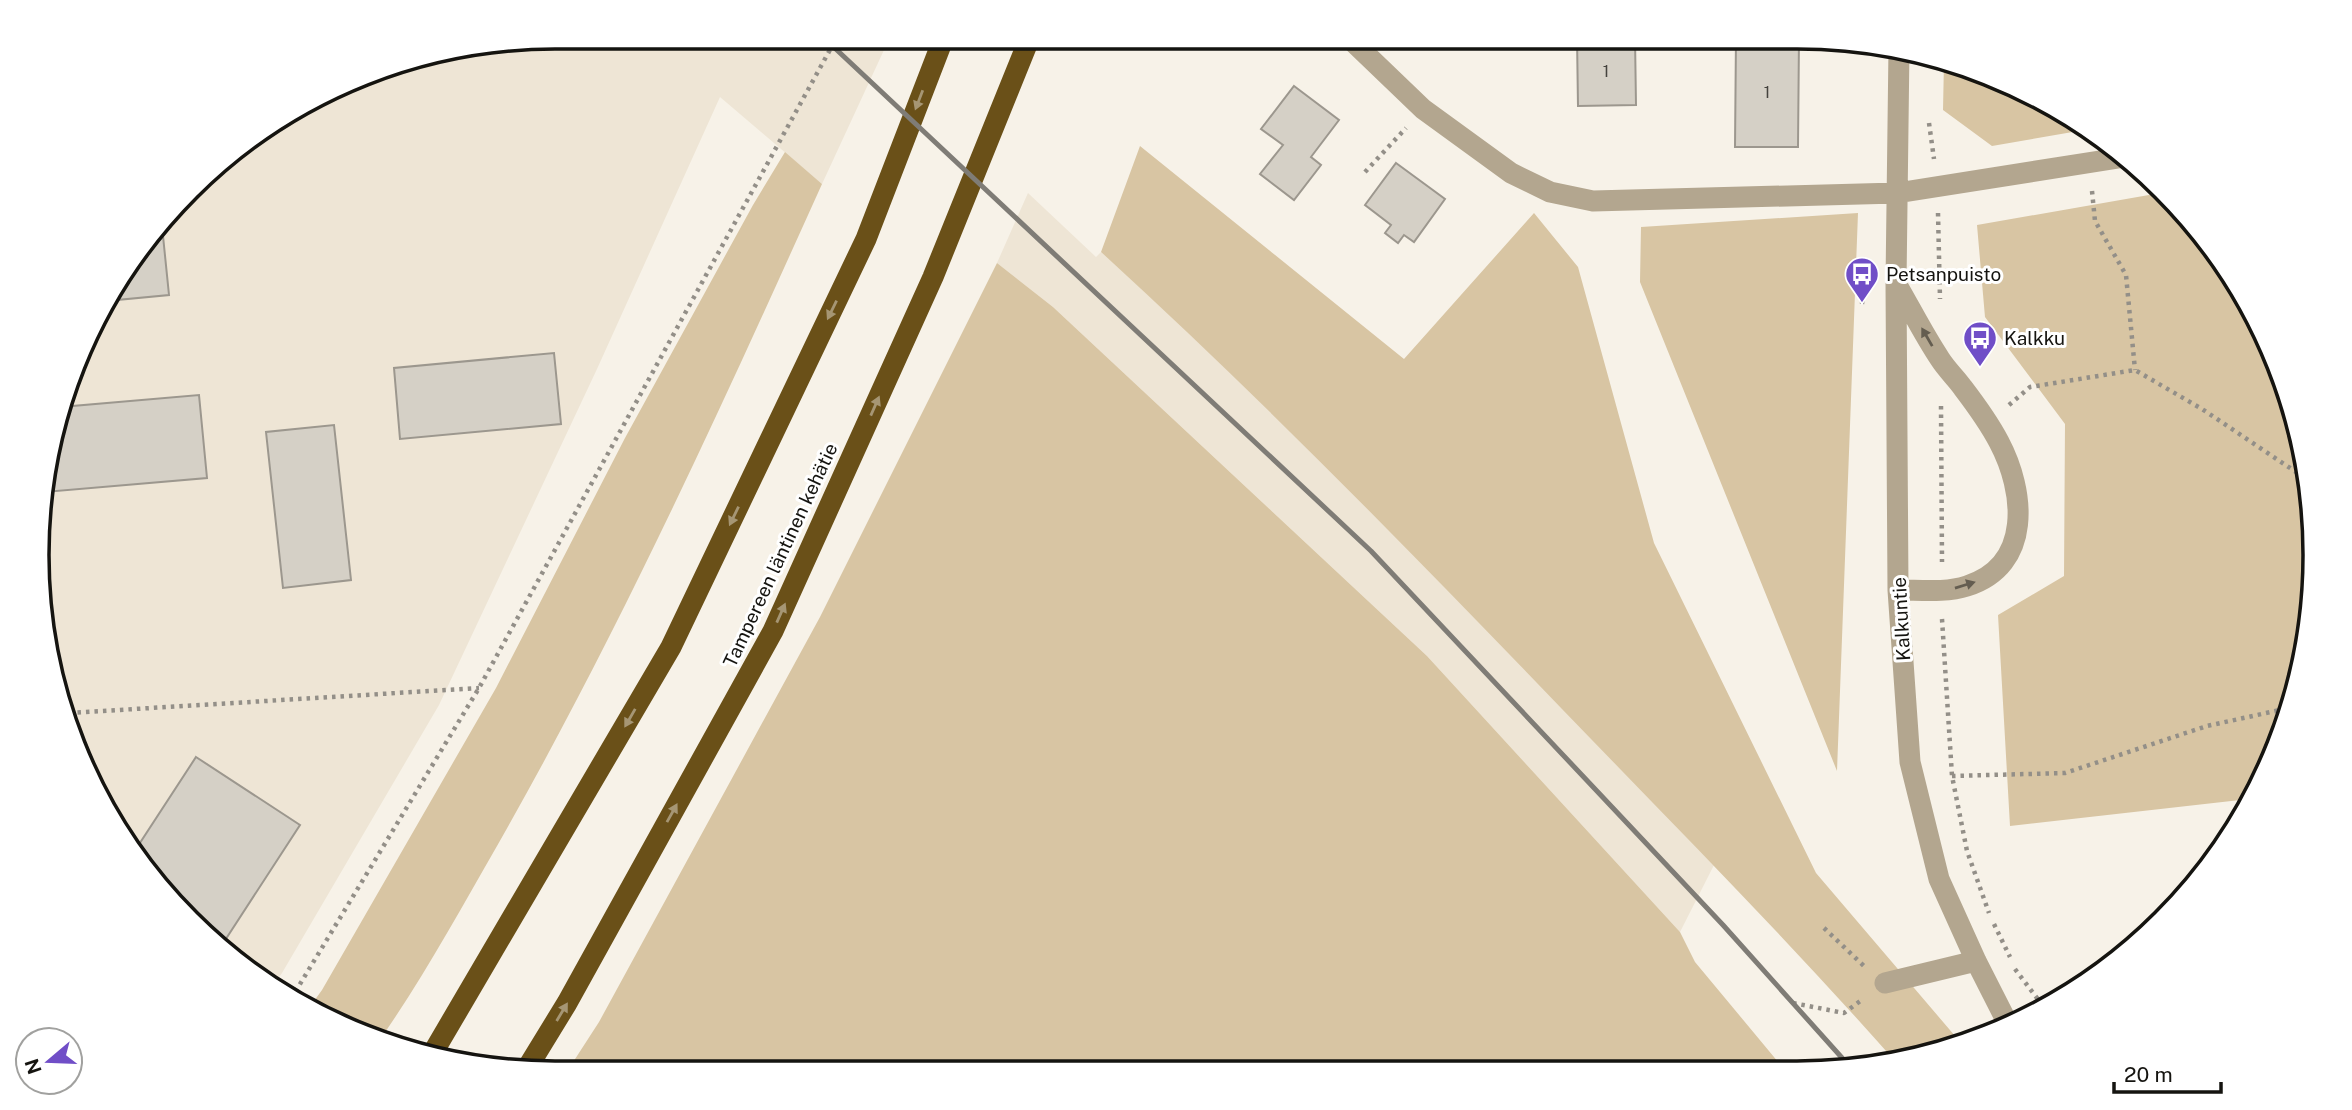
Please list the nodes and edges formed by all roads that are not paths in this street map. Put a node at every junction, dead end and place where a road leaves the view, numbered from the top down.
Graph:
1 (939, 49) edge
2 (1025, 49) edge
3 (1360, 49) edge
4 (1899, 60) edge
5 (2112, 159) edge
6 (1897, 193) junction
7 (1896, 283) junction
8 (1898, 590) junction
9 (1976, 961) junction
10 (1885, 983) dead end
11 (2004, 1016) edge
12 (436, 1047) edge
13 (532, 1060) edge

1 -> 12 highway
13 -> 2 highway, Tampereen läntinen kehätie
3 - 6 street
4 - 6 street, Kalkuntie
5 - 6 street
6 - 7 street, Kalkuntie
7 - 8 street, Kalkuntie
8 -> 7 street
8 - 9 street, Kalkuntie
9 - 10 street
9 - 11 street, Kalkuntie

